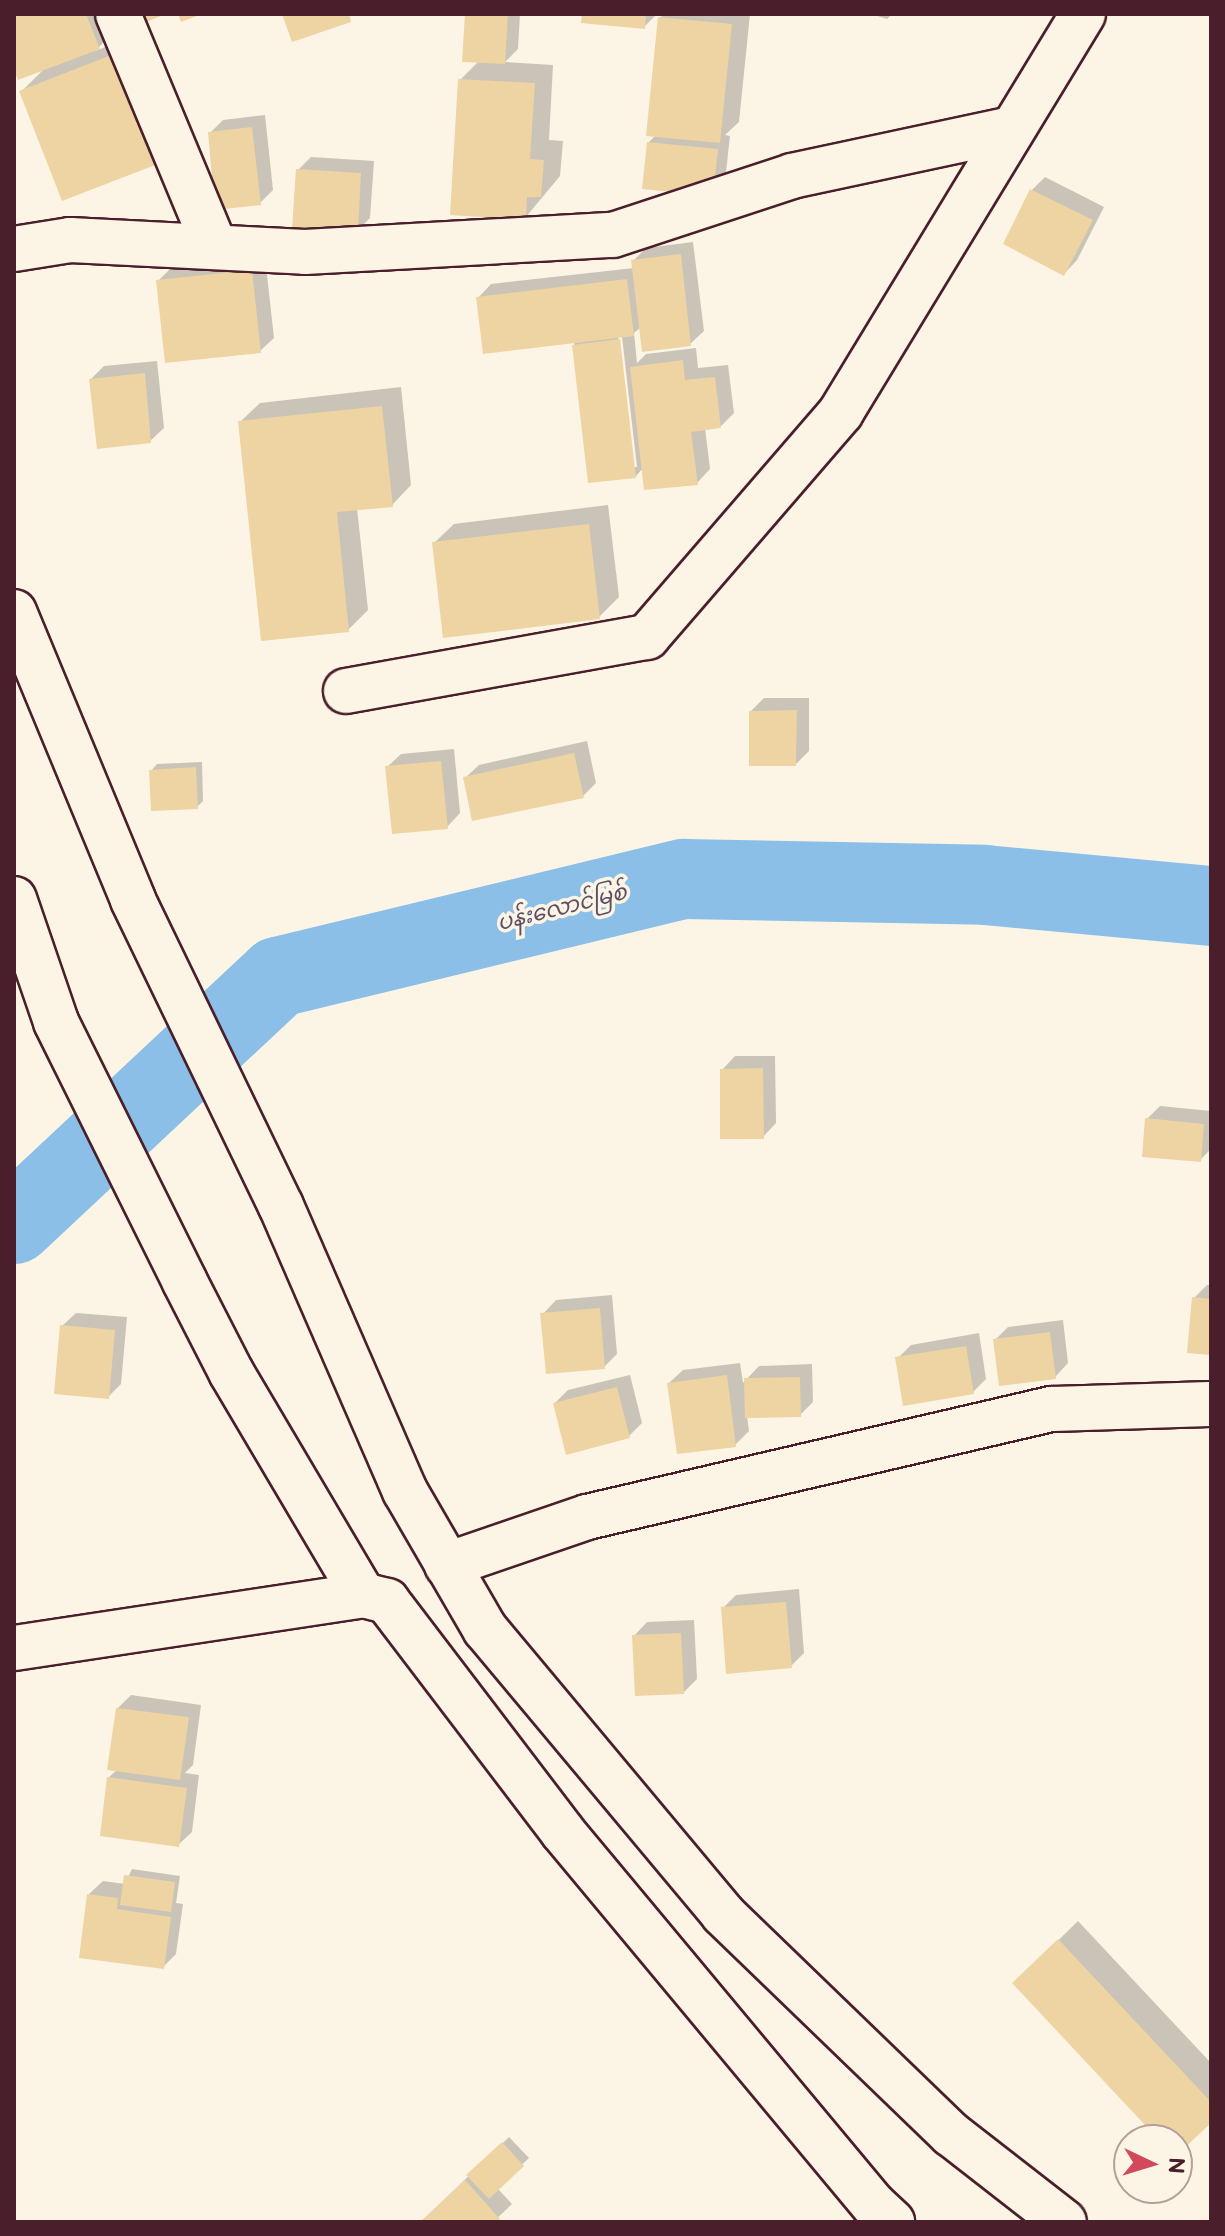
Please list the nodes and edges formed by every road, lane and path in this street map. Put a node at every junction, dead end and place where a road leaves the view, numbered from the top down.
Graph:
1 (118, 14) edge
2 (1083, 14) edge
3 (1011, 129) junction
4 (215, 247) junction
5 (14, 249) edge
6 (14, 612) edge
7 (346, 691) dead end
8 (14, 899) edge
9 (1211, 1404) edge
10 (447, 1565) junction
11 (363, 1595) junction
12 (14, 1648) edge
13 (892, 2222) edge
14 (1064, 2222) edge

1 - 4 main road
2 - 3 main road
3 - 4 main road
3 - 7 main road
4 - 5 main road
6 - 10 main road
8 - 11 main road
9 - 10 main road
10 - 14 main road
11 - 12 main road
11 - 13 main road

